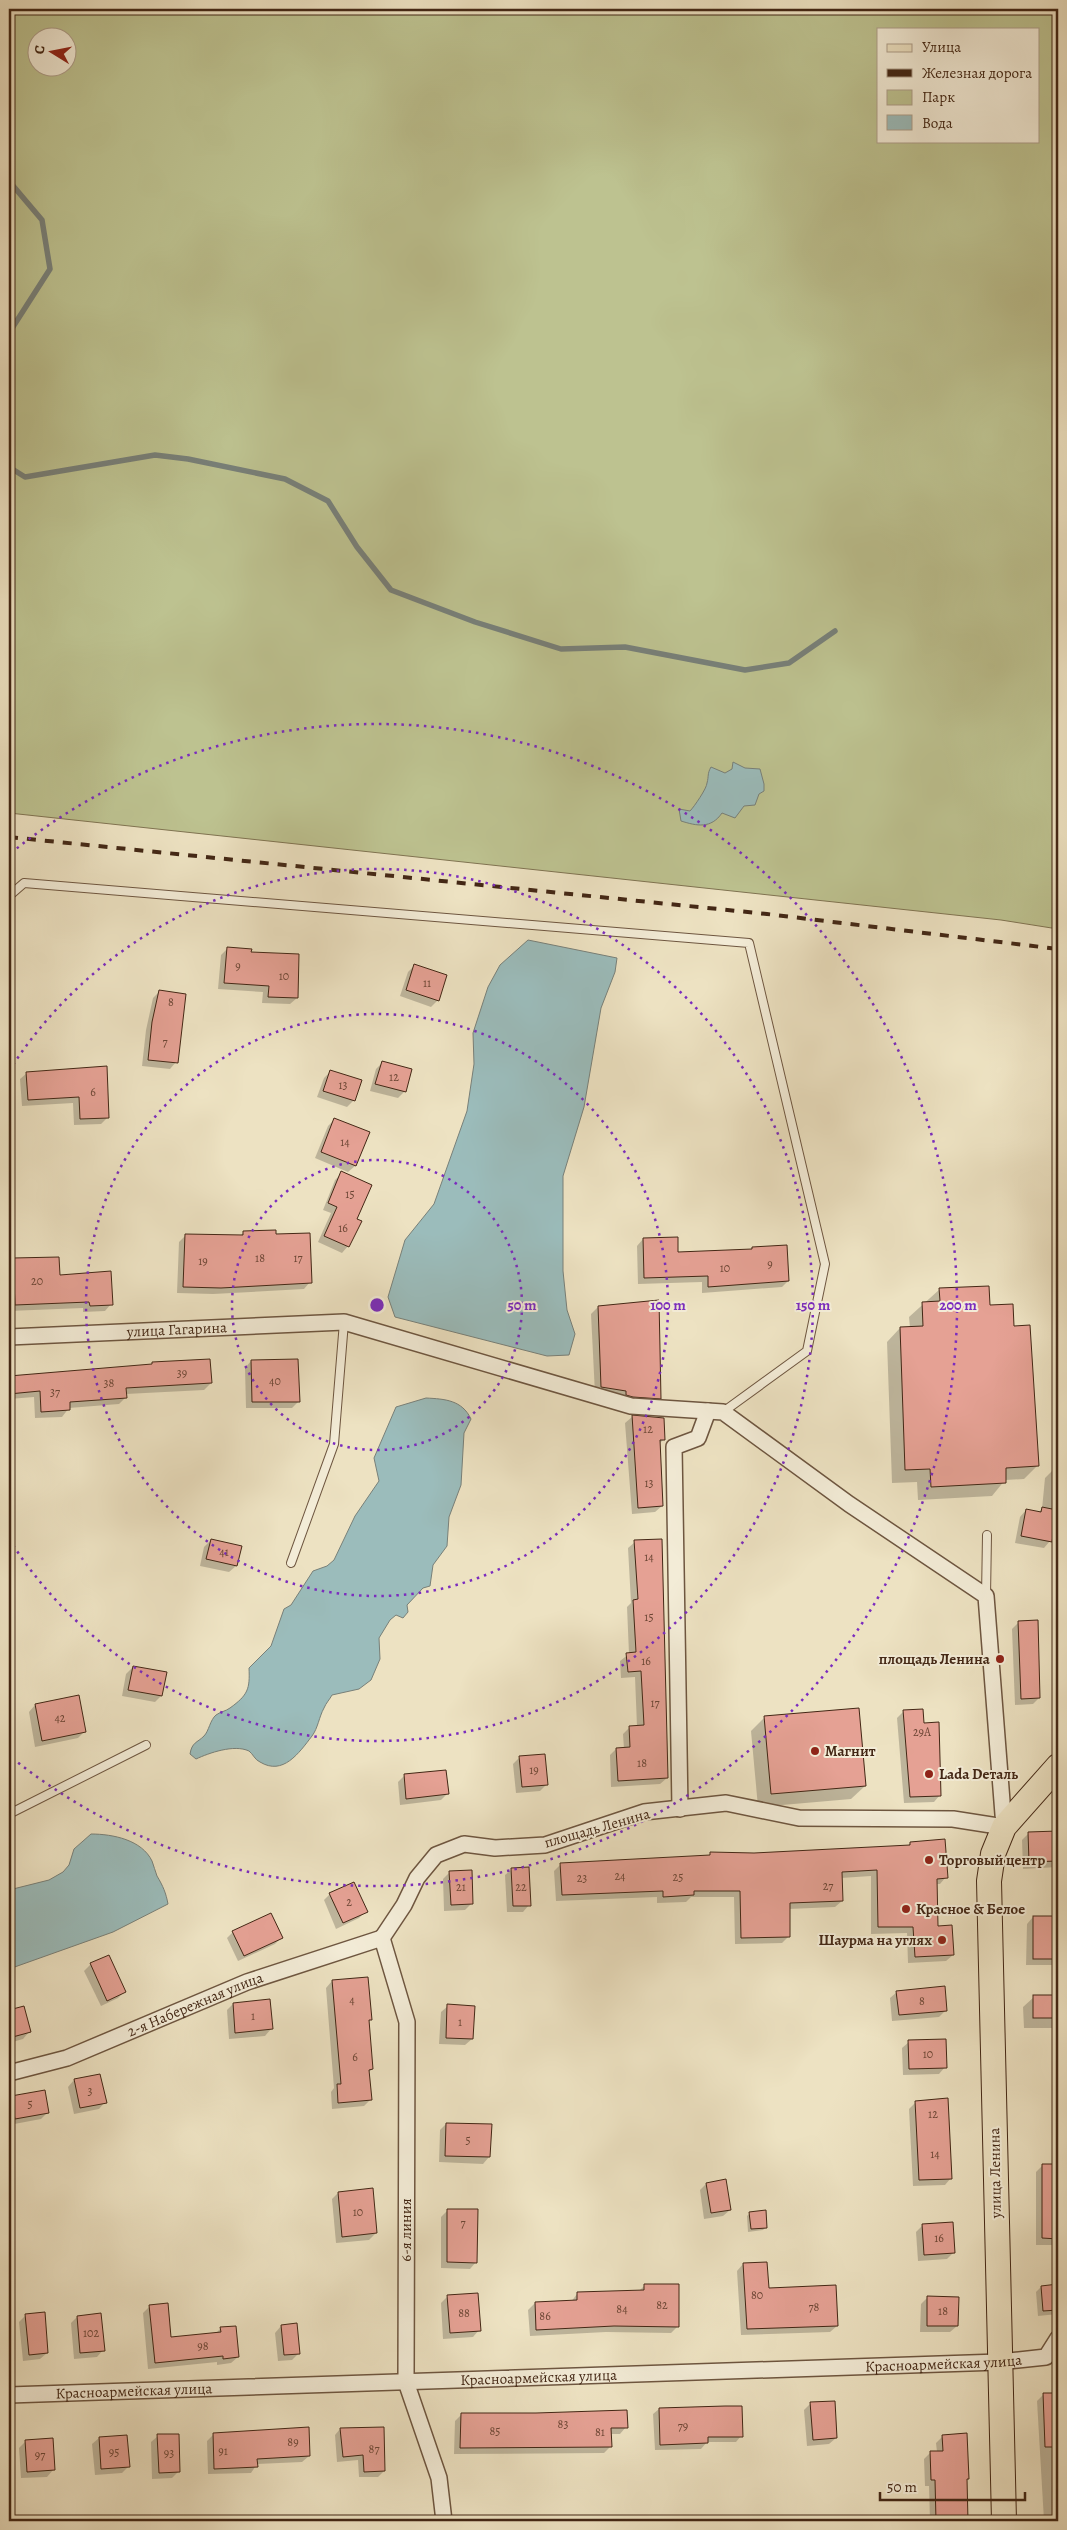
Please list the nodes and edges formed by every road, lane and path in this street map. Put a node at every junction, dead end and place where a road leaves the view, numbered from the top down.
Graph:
1 (9, 896) edge
2 (344, 1322) junction
3 (9, 1337) edge
4 (716, 1411) junction
5 (987, 1534) dead end
6 (291, 1563) dead end
7 (986, 1596) junction
8 (146, 1745) dead end
9 (1058, 1766) edge
10 (680, 1809) junction
11 (9, 1814) edge
12 (1004, 1827) junction
13 (382, 1938) junction
14 (9, 2072) edge
15 (1058, 2338) edge
16 (999, 2362) junction
17 (406, 2382) junction
18 (9, 2395) edge
19 (444, 2521) edge
20 (1004, 2521) edge

1 - 4 lane
2 - 3 street, улица Гагарина
2 - 4 street, улица Гагарина
2 - 6 lane
4 - 7 street
4 - 10 street
5 - 7 lane
7 - 12 street
8 - 11 lane
9 - 12 main road, улица Ленина
10 - 12 street, площадь Ленина
10 - 13 street, площадь Ленина
12 - 16 main road, улица Ленина
13 - 14 street, 2-я Набережная улица
13 - 17 street, 6-я линия
15 - 16 street, Красноармейская улица
16 - 17 street, Красноармейская улица
16 - 20 main road, улица Ленина
17 - 18 street, Красноармейская улица
17 - 19 street, 6-я линия

